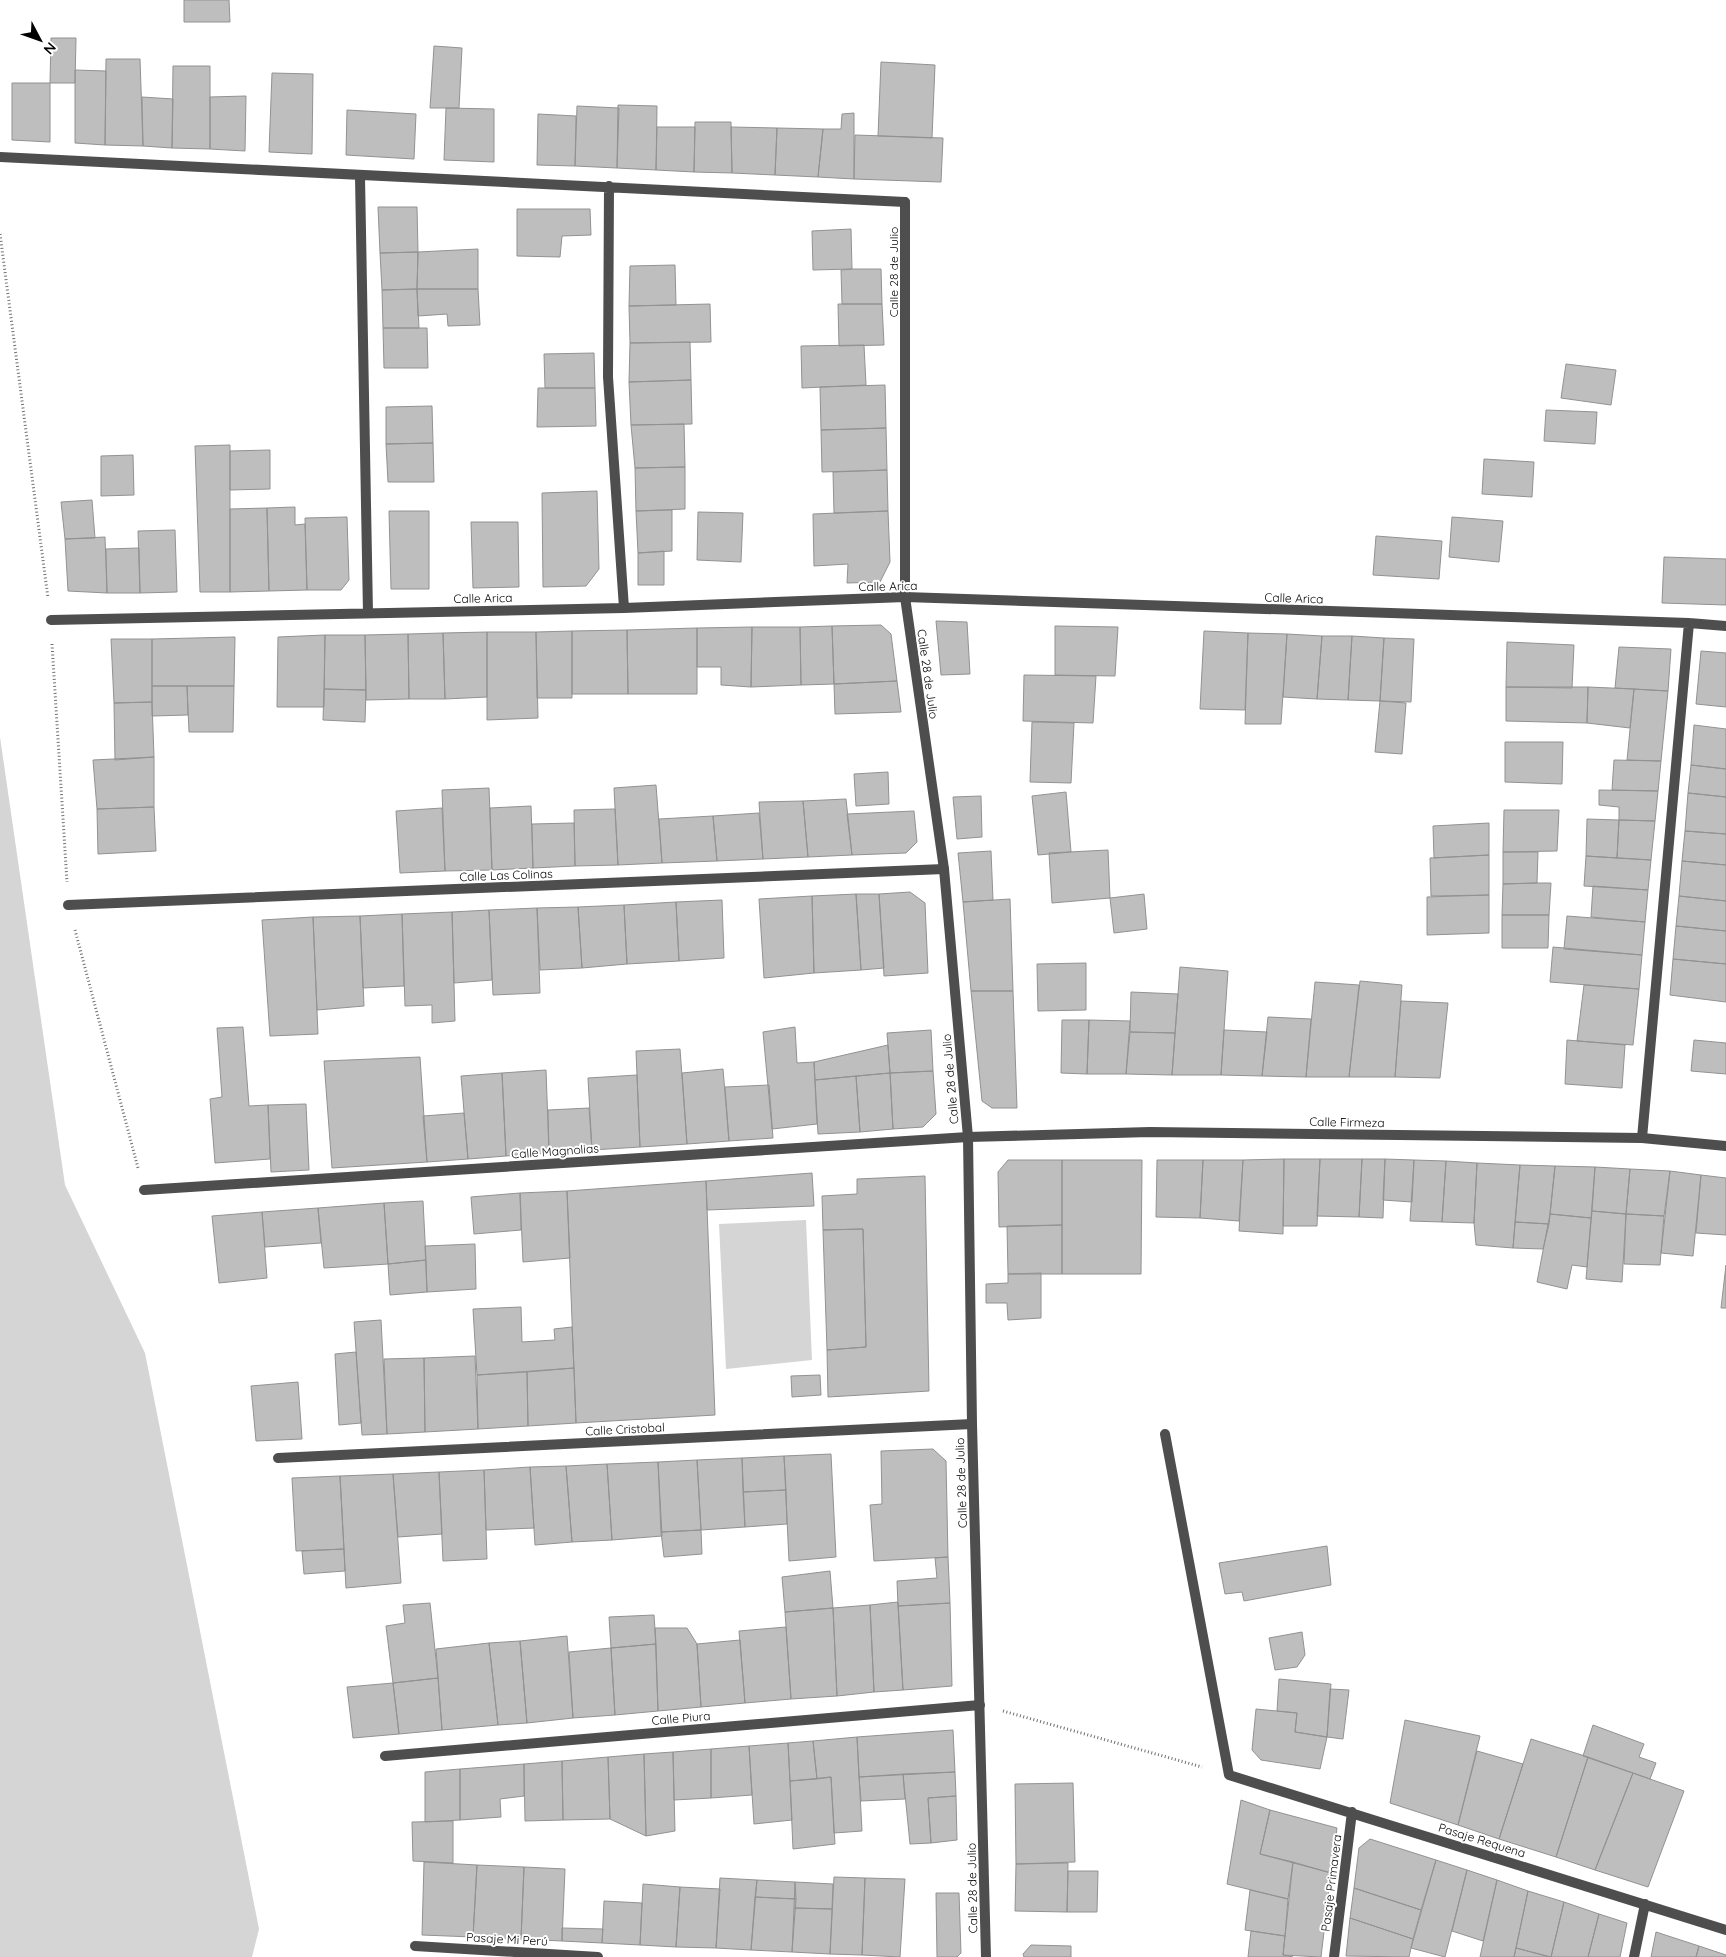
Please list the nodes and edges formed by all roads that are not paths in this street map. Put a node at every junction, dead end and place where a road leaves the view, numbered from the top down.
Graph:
1 (0, 157) edge
2 (360, 176) junction
3 (609, 186) junction
4 (905, 597) junction
5 (624, 608) junction
6 (368, 613) junction
7 (51, 620) road end
8 (1689, 623) junction
9 (1726, 626) edge
10 (944, 870) junction
11 (68, 904) dead end
12 (968, 1137) junction
13 (1642, 1138) junction
14 (1726, 1146) edge
15 (144, 1190) dead end
16 (972, 1424) junction
17 (1165, 1434) dead end
18 (278, 1458) dead end
19 (980, 1705) junction
20 (385, 1756) dead end
21 (1352, 1812) junction
22 (1645, 1904) junction
23 (1726, 1930) edge
24 (415, 1946) dead end
25 (543, 1955) edge
26 (598, 1957) edge
27 (986, 1957) edge
28 (1334, 1957) edge
29 (1634, 1957) edge

1 - 2 street
2 - 3 street
2 - 6 street
3 - 4 street, Calle 28 de Julio
3 - 5 street
4 - 5 street, Calle Arica
4 - 8 street, Calle Arica
4 - 10 street, Calle 28 de Julio
5 - 6 street, Calle Arica
6 - 7 street, Calle Arica
8 - 9 street, Calle Arica
8 - 13 street
10 - 11 street, Calle Las Colinas
10 - 12 street, Calle 28 de Julio
12 - 13 street, Calle Firmeza
12 - 15 street, Calle Magnolias
12 - 16 street, Calle 28 de Julio
13 - 14 street, Calle Firmeza
16 - 18 street, Calle Cristobal
16 - 19 street, Calle 28 de Julio
17 - 21 street, Pasaje Requena
19 - 20 street, Calle Piura
19 - 27 street, Calle 28 de Julio
21 - 22 street, Pasaje Requena
21 - 28 street, Pasaje Primavera
22 - 23 street, Pasaje Requena
22 - 29 street
24 - 25 street, Pasaje Mi Perú
25 - 26 street, Pasaje Mi Perú

